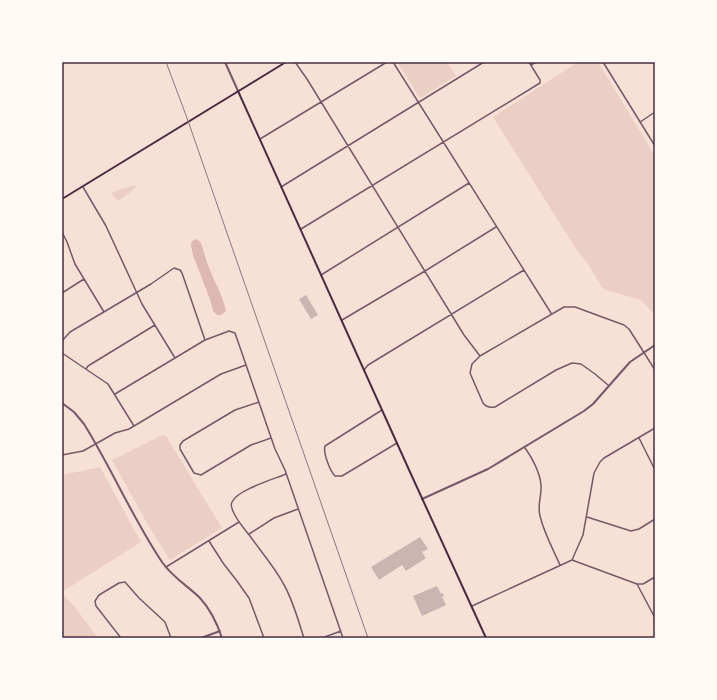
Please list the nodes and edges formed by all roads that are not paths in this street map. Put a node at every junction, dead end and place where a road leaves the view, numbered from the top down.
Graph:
1 (225, 62) edge
2 (286, 62) edge
3 (295, 62) edge
4 (387, 62) edge
5 (393, 62) edge
6 (484, 62) edge
7 (529, 62) edge
8 (536, 62) edge
9 (603, 62) edge
10 (531, 65) junction
11 (238, 91) junction
12 (321, 102) junction
13 (418, 102) junction
14 (655, 112) edge
15 (640, 122) junction
16 (260, 139) junction
17 (443, 142) junction
18 (348, 146) junction
19 (655, 146) edge
20 (469, 183) junction
21 (372, 185) junction
22 (83, 187) junction
23 (281, 187) junction
24 (62, 200) edge
25 (398, 227) junction
26 (496, 227) junction
27 (300, 229) junction
28 (62, 232) edge
29 (524, 270) junction
30 (425, 271) junction
31 (321, 275) junction
32 (84, 279) junction
33 (137, 292) junction
34 (62, 293) edge
35 (104, 312) junction
36 (551, 313) junction
37 (451, 314) junction
38 (341, 320) junction
39 (155, 326) junction
40 (206, 340) junction
41 (62, 341) edge
42 (655, 345) edge
43 (644, 352) junction
44 (62, 353) edge
45 (480, 356) junction
46 (175, 358) junction
47 (246, 365) junction
48 (86, 369) junction
49 (364, 370) junction
50 (655, 370) edge
51 (608, 385) junction
52 (115, 394) junction
53 (259, 402) junction
54 (62, 403) edge
55 (382, 410) junction
56 (134, 426) junction
57 (655, 428) edge
58 (271, 438) junction
59 (639, 438) junction
60 (397, 443) junction
61 (96, 444) junction
62 (525, 448) junction
63 (62, 456) edge
64 (655, 470) edge
65 (286, 474) junction
66 (422, 499) junction
67 (298, 509) junction
68 (587, 517) junction
69 (655, 518) edge
70 (240, 522) junction
71 (249, 534) junction
72 (209, 541) junction
73 (572, 560) junction
74 (560, 565) junction
75 (166, 567) junction
76 (655, 577) edge
77 (637, 584) junction
78 (472, 606) junction
79 (655, 618) edge
80 (220, 631) junction
81 (341, 631) junction
82 (121, 638) edge
83 (171, 638) edge
84 (201, 638) edge
85 (222, 638) edge
86 (264, 638) edge
87 (304, 638) edge
88 (322, 638) edge
89 (343, 638) edge
90 (486, 638) edge

1 - 11 street
2 - 11 main road
3 - 12 street
4 - 12 street
5 - 13 street
6 - 13 street
7 - 10 street
8 - 10 street
9 - 15 street
10 - 17 street
11 - 16 main road
11 - 22 main road
12 - 16 street
12 - 18 street
13 - 17 street
13 - 18 street
14 - 15 street
15 - 19 street
16 - 23 main road
17 - 20 street
17 - 21 street
18 - 21 street
18 - 23 street
20 - 25 street
20 - 26 street
21 - 25 street
21 - 27 street
22 - 24 main road
22 - 33 street
23 - 27 main road
25 - 30 street
25 - 31 street
26 - 29 street
26 - 30 street
27 - 31 main road
28 - 32 street
29 - 36 street
29 - 37 street
30 - 37 street
30 - 38 street
31 - 38 main road
32 - 34 street
32 - 35 street
33 - 35 street
33 - 39 street
33 - 40 street
35 - 41 street
36 - 43 street
36 - 45 street
37 - 45 street
37 - 49 street
38 - 49 main road
39 - 46 street
39 - 48 street
40 - 46 street
40 - 47 street
42 - 43 street
43 - 50 street
43 - 51 street
44 - 48 street
45 - 51 street
46 - 52 street
47 - 53 street
47 - 56 street
48 - 52 street
49 - 55 main road
51 - 62 street
52 - 56 street
53 - 58 street
53 - 58 street
54 - 61 street
55 - 60 main road
55 - 60 street
56 - 61 street
57 - 59 street
58 - 65 street
59 - 64 street
59 - 68 street
60 - 66 main road
61 - 63 street
61 - 75 street
62 - 66 street
62 - 74 street
65 - 67 street
65 - 70 street
66 - 78 main road
67 - 71 street
67 - 81 street
68 - 69 street
68 - 73 street
70 - 71 street
70 - 72 street
71 - 87 street
72 - 75 street
72 - 86 street
73 - 74 street
73 - 77 street
74 - 78 street
75 - 80 street
76 - 77 street
77 - 79 street
78 - 90 main road
80 - 84 street
80 - 85 street
81 - 88 street
81 - 89 street
82 - 83 street

